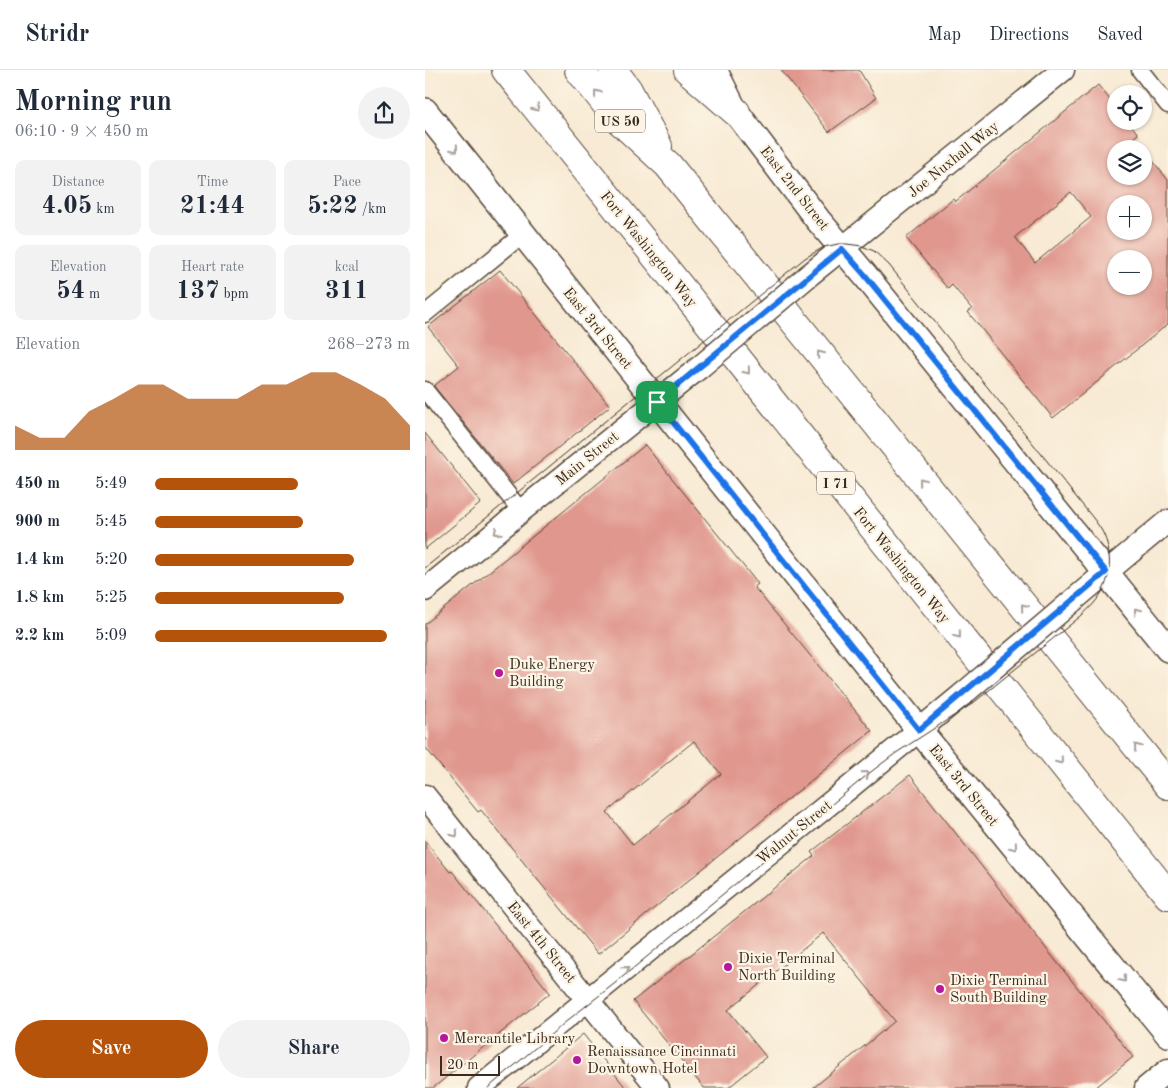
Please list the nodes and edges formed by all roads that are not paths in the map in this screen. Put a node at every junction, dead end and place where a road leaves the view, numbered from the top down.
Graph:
1 (506, 70) edge
2 (579, 70) edge
3 (613, 70) edge
4 (1063, 70) edge
5 (1140, 70) edge
6 (696, 71) edge
7 (1168, 105) edge
8 (425, 111) edge
9 (737, 112) joint
10 (668, 165) junction
11 (523, 234) junction
12 (842, 249) junction
13 (425, 314) edge
14 (425, 390) edge
15 (657, 402) junction
16 (521, 511) junction
17 (1168, 521) edge
18 (1106, 572) junction
19 (425, 590) edge
20 (1168, 649) edge
21 (919, 730) junction
22 (1168, 785) edge
23 (425, 796) edge
24 (1168, 895) edge
25 (588, 1000) junction
26 (1168, 1034) edge
27 (1168, 1070) edge
28 (479, 1088) edge
29 (658, 1088) edge
30 (1145, 1088) edge

1 -> 24 highway, Fort Washington Way / I 71
10 -> 2 highway, US 50
3 - 10 highway
4 - 12 street, Joe Nuxhall Way
5 - 7 street
6 - 9 highway
8 -> 11 main road, East 3rd Street
9 - 12 main road, East 2nd Street
22 -> 10 highway
11 - 13 street
11 - 15 main road, East 3rd Street
12 - 15 street, Main Street, bridge
12 - 18 main road, East 2nd Street
14 - 16 street
15 - 16 street, Main Street
15 - 21 main road, East 3rd Street
16 -> 19 street, Main Street
17 - 18 street, Walnut Street
20 -> 18 main road, East 2nd Street
18 - 21 street, Walnut Street, bridge
25 -> 21 street, Walnut Street
21 -> 26 main road, East 3rd Street
23 -> 25 street, East 4th Street
25 - 28 street, Walnut Street
25 - 29 street, East 4th Street
27 - 30 street

